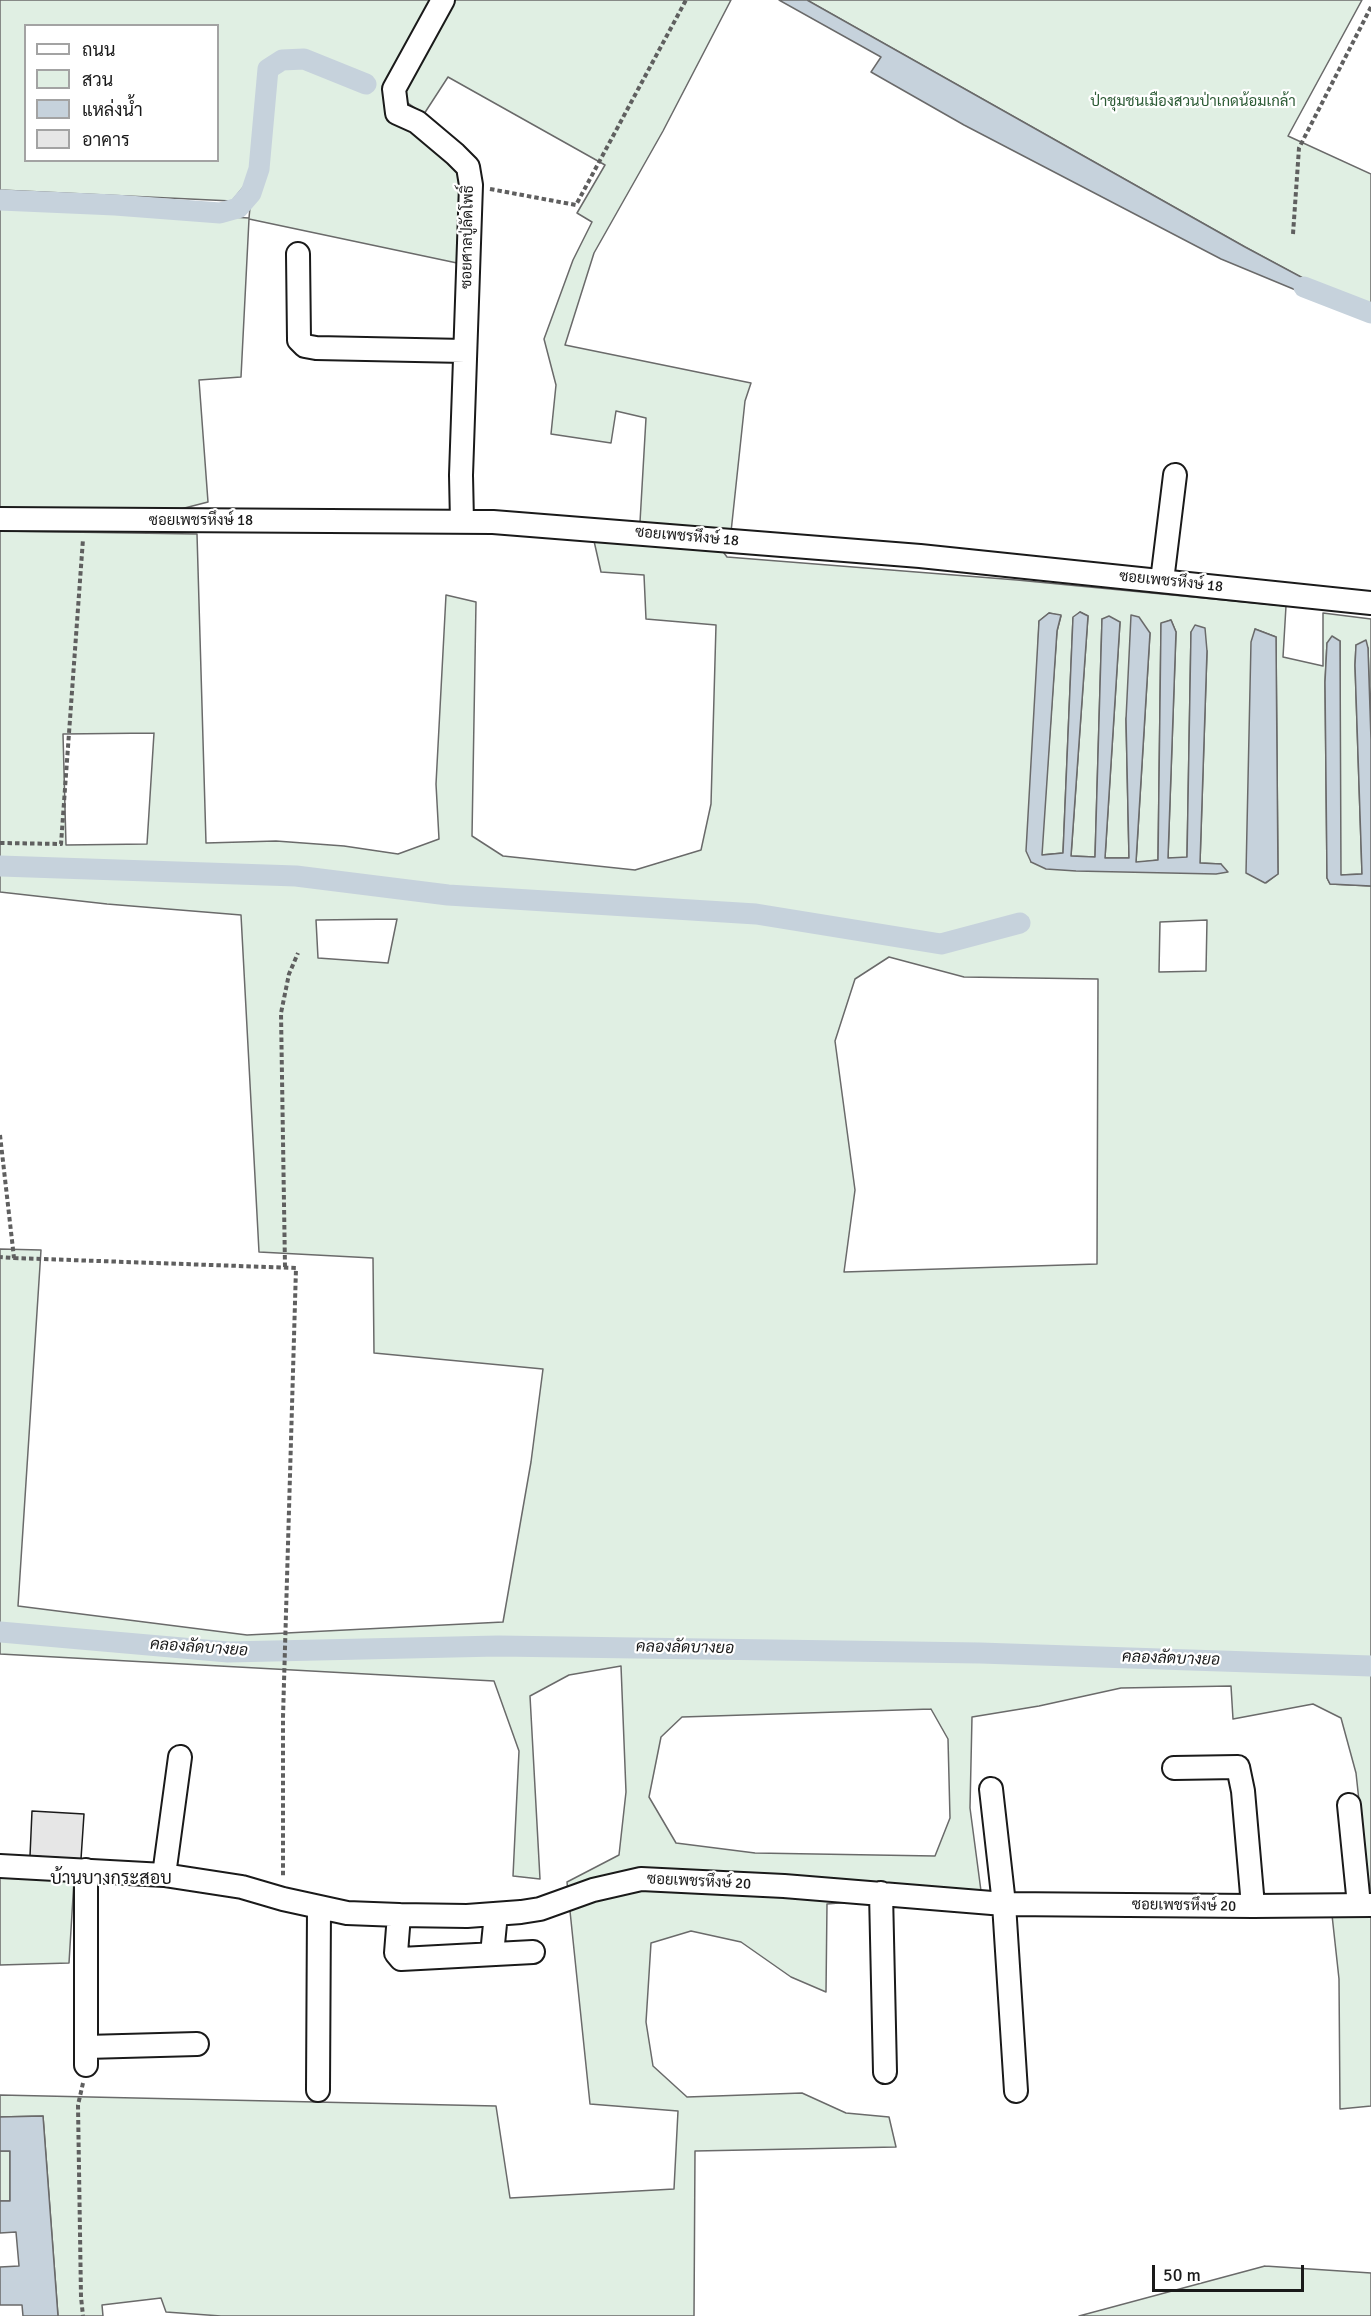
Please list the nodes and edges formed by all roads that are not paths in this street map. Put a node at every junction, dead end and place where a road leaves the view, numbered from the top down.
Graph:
1 (443, 0) edge
2 (298, 254) dead end
3 (465, 351) junction
4 (1176, 475) dead end
5 (0, 519) edge
6 (462, 522) junction
7 (1162, 581) junction
8 (1371, 603) edge
9 (180, 1757) dead end
10 (1174, 1768) dead end
11 (991, 1789) dead end
12 (1349, 1805) dead end
13 (0, 1866) edge
14 (86, 1870) junction
15 (164, 1875) junction
16 (881, 1893) junction
17 (1004, 1904) junction
18 (1365, 1905) edge
19 (1253, 1906) junction
20 (319, 1907) junction
21 (496, 1914) junction
22 (399, 1915) junction
23 (533, 1952) dead end
24 (492, 1954) junction
25 (197, 2044) dead end
26 (885, 2072) dead end
27 (318, 2090) dead end
28 (1016, 2091) dead end

1 - 3 street, ซอยศาลปู่ลัดโพธิ์
2 - 3 street
3 - 6 street, ซอยศาลปู่ลัดโพธิ์
4 - 7 street
5 - 6 street, ซอยเพชรหึงษ์ 18
6 - 7 street, ซอยเพชรหึงษ์ 18
7 - 8 street, ซอยเพชรหึงษ์ 18
9 - 15 street
10 - 19 street
11 - 17 street
12 - 18 street
13 - 14 street, ซอยเพชรหึงษ์ 20
14 - 15 street, ซอยเพชรหึงษ์ 20
14 - 25 street
15 - 20 street, ซอยเพชรหึงษ์ 20
16 - 17 street, ซอยเพชรหึงษ์ 20
16 - 21 street, ซอยเพชรหึงษ์ 20
16 - 26 street
17 - 19 street, ซอยเพชรหึงษ์ 20
17 - 28 street
18 - 19 street, ซอยเพชรหึงษ์ 20
20 - 22 street, ซอยเพชรหึงษ์ 20
20 - 27 street
21 - 22 street, ซอยเพชรหึงษ์ 20
21 - 24 street
22 - 24 street
23 - 24 street

